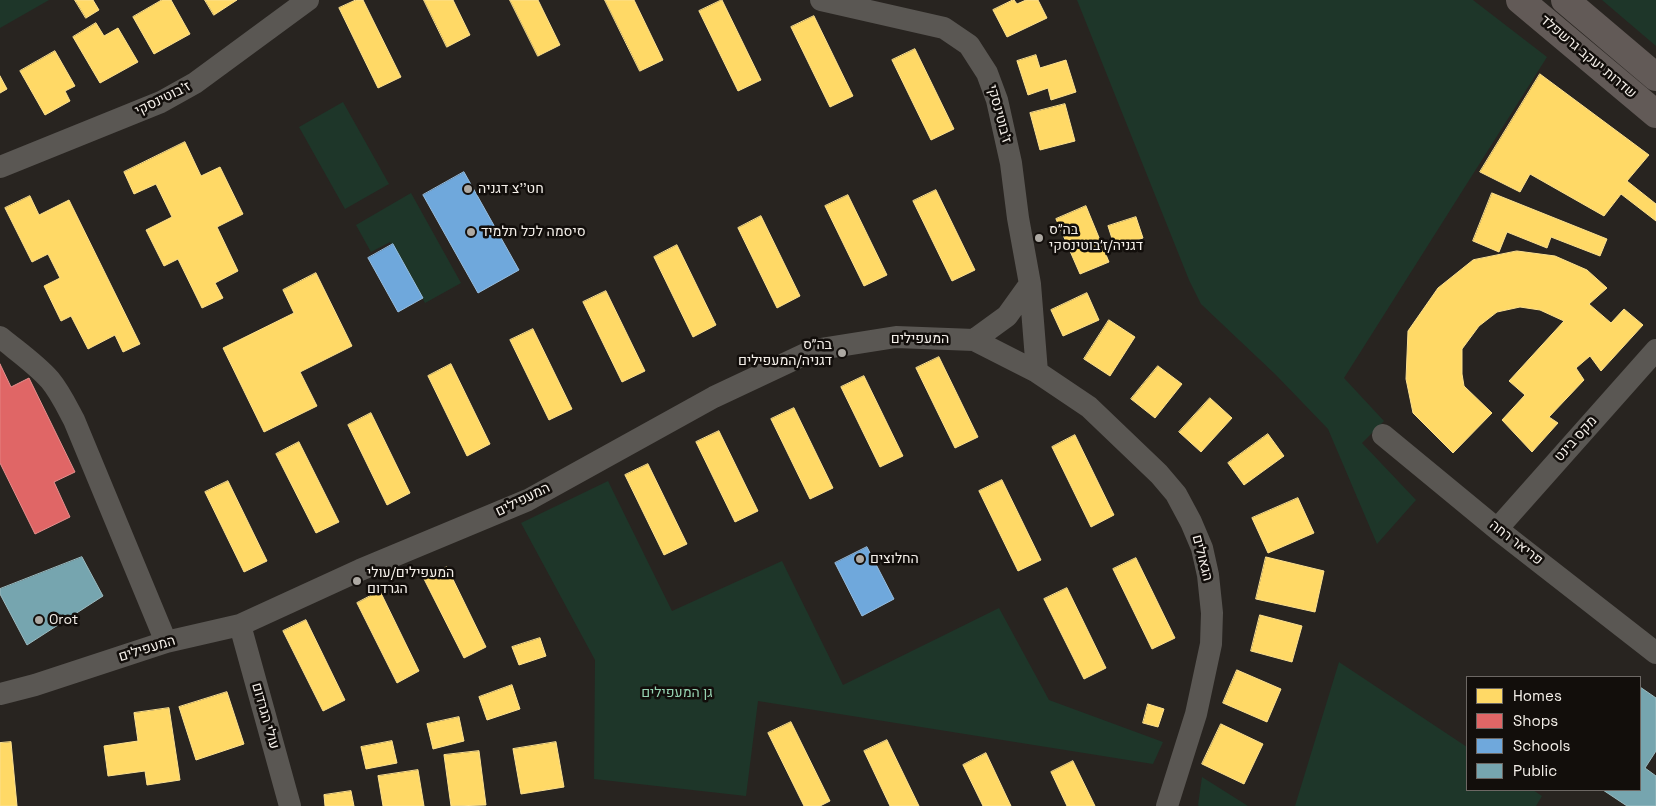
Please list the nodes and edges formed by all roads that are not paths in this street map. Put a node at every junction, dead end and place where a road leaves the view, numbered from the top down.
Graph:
1 (308, 0) edge
2 (821, 0) edge
3 (1520, 0) edge
4 (1564, 0) edge
5 (1656, 77) edge
6 (1656, 114) edge
7 (0, 167) edge
8 (1030, 284) junction
9 (0, 337) edge
10 (974, 340) junction
11 (1656, 350) edge
12 (1037, 372) junction
13 (1383, 435) dead end
14 (1497, 529) junction
15 (240, 625) junction
16 (166, 642) junction
17 (1654, 652) edge
18 (0, 694) edge
19 (290, 806) edge
20 (1167, 806) edge

1 - 7 street, ז'בוטינסקי
2 - 8 street, ז'בוטינסקי
3 - 6 main road, שדרות יעקב גרשפלד
4 - 5 main road, שדרות יעקב גרשפלד
8 - 10 street
8 - 12 street, ז'בוטינסקי
9 - 16 street
10 - 12 street, המעפילים
10 - 15 street, המעפילים
11 - 14 street, מקס בינט
12 - 20 street, הגאולים
13 - 14 street, פריאר רחה
14 - 17 street, פריאר רחה
15 - 16 street, המעפילים
15 - 19 street, עולי הגרדום
16 - 18 street, המעפילים

